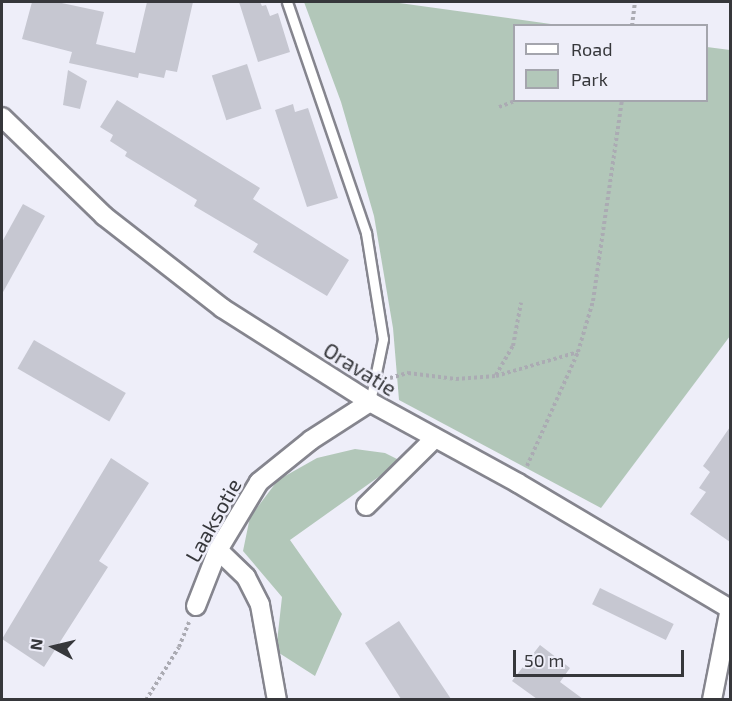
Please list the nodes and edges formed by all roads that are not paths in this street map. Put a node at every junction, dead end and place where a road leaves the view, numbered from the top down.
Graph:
1 (286, 2) edge
2 (2, 117) edge
3 (373, 394) junction
4 (434, 439) junction
5 (366, 506) dead end
6 (218, 550) junction
7 (196, 606) road end
8 (730, 609) edge
9 (277, 699) edge
10 (712, 699) edge

1 - 3 lane
2 - 3 street, Oravatie
3 - 4 street, Oravatie
3 - 6 street, Laaksotie
4 - 5 street
4 - 8 street, Oravatie
6 - 7 street, Laaksotie
6 - 9 street
8 - 10 street

